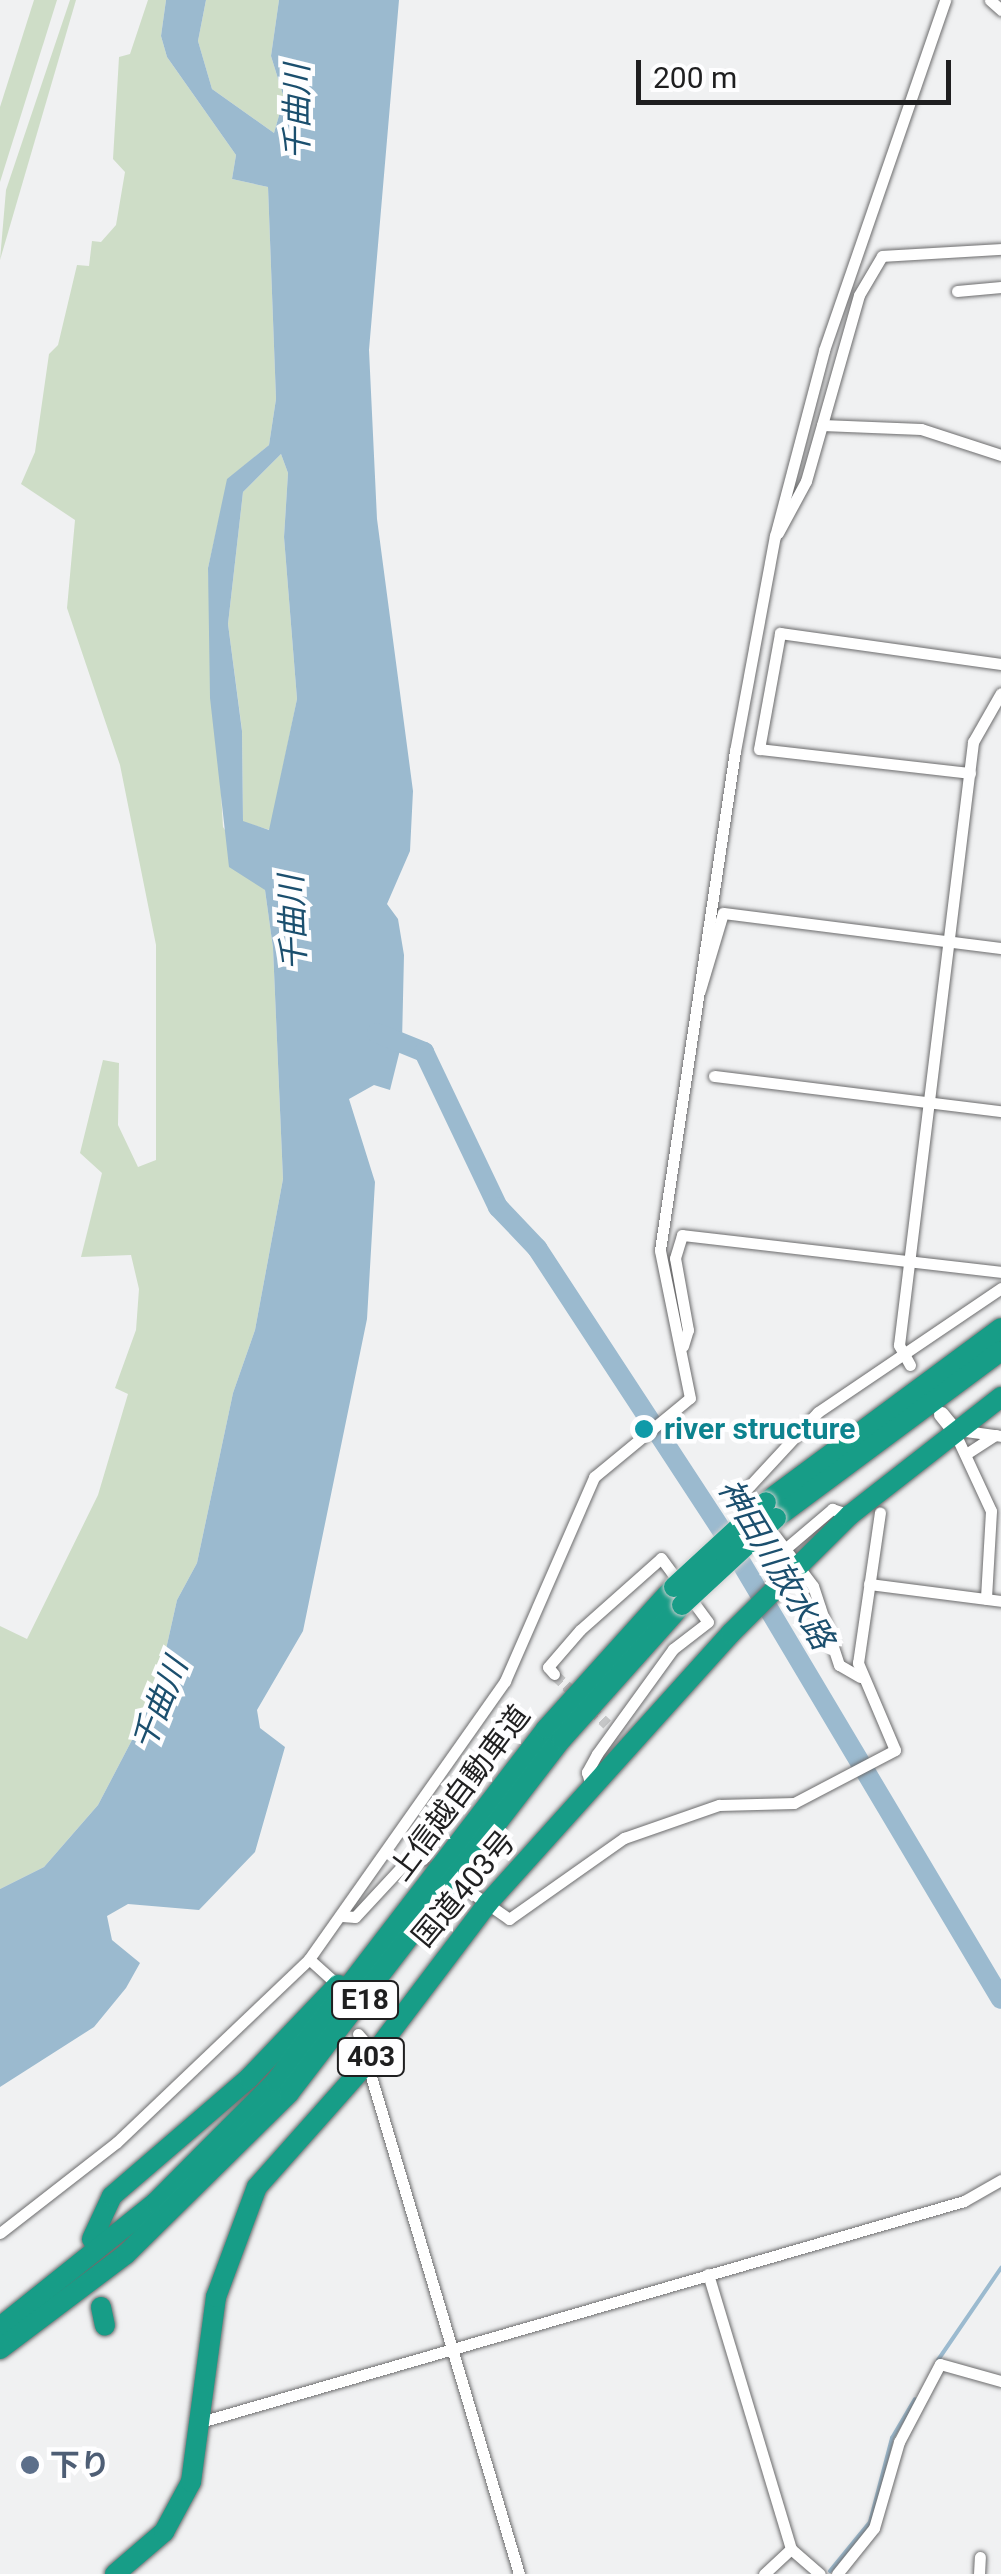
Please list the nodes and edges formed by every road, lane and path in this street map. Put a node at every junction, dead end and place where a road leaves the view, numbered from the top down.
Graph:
1 (945, 0) edge
2 (990, 0) edge
3 (1001, 10) edge
4 (1001, 249) edge
5 (1001, 287) edge
6 (957, 292) dead end
7 (822, 425) junction
8 (1001, 455) edge
9 (775, 536) junction
10 (1001, 664) edge
11 (1001, 692) edge
12 (970, 773) junction
13 (950, 942) junction
14 (1001, 948) edge
15 (696, 998) junction
16 (714, 1076) dead end
17 (930, 1102) junction
18 (1001, 1111) edge
19 (910, 1263) junction
20 (1001, 1272) edge
21 (1001, 1288) edge
22 (1001, 1328) edge
23 (682, 1350) junction
24 (1001, 1351) edge
25 (908, 1361) junction
26 (1001, 1396) edge
27 (947, 1422) junction
28 (998, 1436) edge
29 (966, 1454) junction
30 (771, 1510) junction
31 (880, 1513) dead end
32 (790, 1564) junction
33 (869, 1584) junction
34 (678, 1596) junction
35 (986, 1599) junction
36 (1001, 1601) edge
37 (554, 1674) dead end
38 (860, 1676) junction
39 (506, 1780) junction
40 (591, 1786) junction
41 (422, 1859) dead end
42 (469, 1891) dead end
43 (488, 1902) junction
44 (342, 1916) junction
45 (309, 1958) junction
46 (331, 1978) dead end
47 (358, 2034) dead end
48 (367, 2062) junction
49 (1001, 2180) edge
50 (0, 2233) edge
51 (92, 2238) dead end
52 (126, 2254) junction
53 (708, 2274) junction
54 (0, 2327) edge
55 (454, 2347) junction
56 (0, 2349) edge
57 (0, 2361) edge
58 (1001, 2381) edge
59 (204, 2420) junction
60 (791, 2549) junction
61 (980, 2557) dead end
62 (116, 2574) edge
63 (519, 2574) edge
64 (764, 2574) edge
65 (820, 2574) edge
66 (836, 2574) edge
67 (978, 2574) edge

1 - 9 street
2 - 3 street
4 - 7 street
5 - 6 street
7 - 8 street
7 - 9 street
9 - 15 street
10 - 12 street
11 - 12 street
12 - 13 street
13 - 14 street
13 - 15 street
13 - 17 street
15 - 23 street
16 - 17 street
17 - 18 street
17 - 19 street
19 - 20 street
19 - 23 street
19 - 25 street
21 - 25 street
22 - 30 highway, 上信越自動車道 / E18
23 - 44 street
24 - 30 highway, 上信越自動車道 / E18
25 - 32 street
26 - 27 highway, 国道403号 / 403
27 - 28 street
27 - 29 street
27 - 32 highway, 国道403号 / 403
28 - 29 street
29 - 35 street
30 - 34 highway, 上信越自動車道 / E18, bridge
31 - 33 street
32 - 38 street
32 - 40 highway, 国道403号 / 403
33 - 35 street
33 - 38 street
34 - 39 highway, 上信越自動車道 / E18
34 - 52 highway, 上信越自動車道 / E18
35 - 36 street
37 - 40 street
38 - 43 street
39 - 51 highway
39 - 54 highway, 上信越自動車道 / E18
40 - 43 highway, 国道403号 / 403
41 - 44 street
42 - 43 street
43 - 48 highway, 国道403号 / 403
44 - 45 street
45 - 46 street
45 - 50 street
47 - 48 street
48 - 55 street
48 - 59 highway, 国道403号 / 403
49 - 53 street
52 - 56 highway, 上信越自動車道 / E18
52 - 57 highway
53 - 55 street
53 - 60 street
55 - 59 street
55 - 63 street
58 - 66 street
59 - 62 highway, 国道403号 / 403
60 - 64 street
60 - 65 street
61 - 67 street

